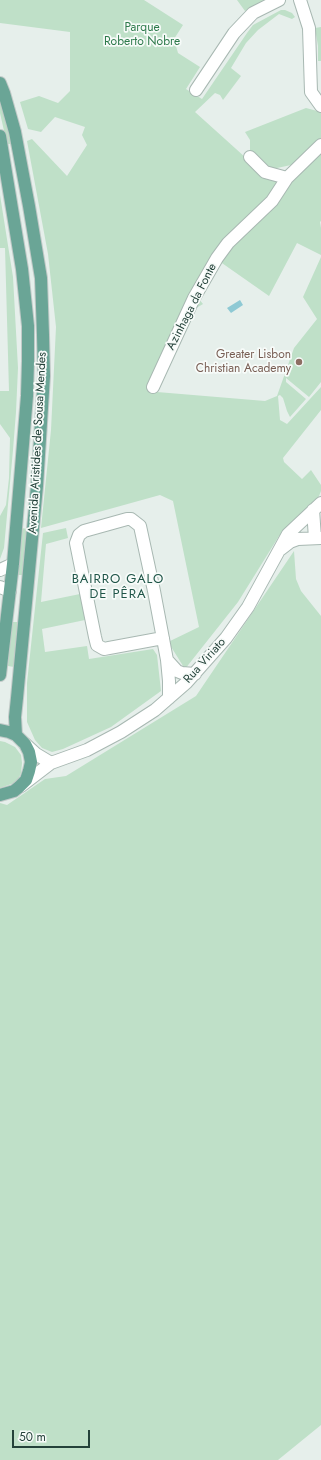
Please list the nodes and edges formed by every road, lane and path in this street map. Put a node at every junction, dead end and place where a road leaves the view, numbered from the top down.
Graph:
1 (279, 0) edge
2 (300, 0) edge
3 (0, 83) edge
4 (196, 90) dead end
5 (321, 106) edge
6 (0, 136) edge
7 (321, 145) edge
8 (250, 157) dead end
9 (287, 178) junction
10 (153, 387) dead end
11 (317, 507) edge
12 (318, 538) edge
13 (277, 555) junction
14 (13, 564) junction
15 (0, 570) edge
16 (5, 589) edge
17 (163, 638) junction
18 (167, 660) junction
19 (195, 674) junction
20 (0, 675) edge
21 (181, 688) junction
22 (169, 698) junction
23 (0, 730) edge
24 (20, 740) junction
25 (51, 763) junction
26 (19, 787) junction
27 (0, 795) edge

1 - 4 street
2 - 5 street
3 - 24 main road, Avenida Aristides de Sousa Mendes
6 - 14 main road, Avenida Aristides de Sousa Mendes
7 - 9 street, Azinhaga da Fonte
8 - 9 street
9 - 10 street, Azinhaga da Fonte
11 - 12 street, Rua Viriato
11 - 13 street, Rua Viriato
12 - 13 street
13 - 19 street, Rua Viriato
14 - 15 street
14 - 16 main road, Avenida Aristides de Sousa Mendes
16 - 20 main road, Avenida Aristides de Sousa Mendes
17 - 17 street
17 - 18 street
18 - 19 street
18 - 21 street
18 - 22 street
19 - 21 street, Rua Viriato
21 - 22 street, Rua Viriato
22 - 25 street, Rua Viriato
23 - 24 main road
24 - 25 street
24 - 26 main road, Avenida Aristides de Sousa Mendes
25 - 26 street, Rua Viriato
26 - 27 main road

